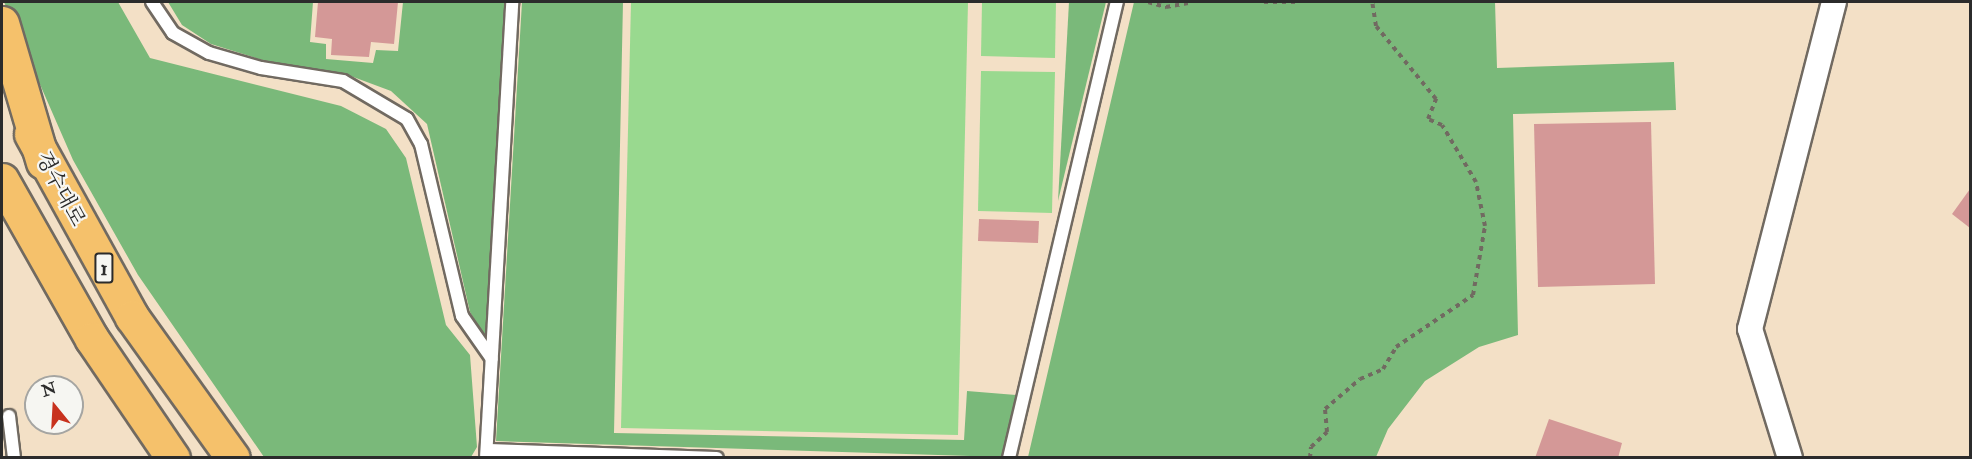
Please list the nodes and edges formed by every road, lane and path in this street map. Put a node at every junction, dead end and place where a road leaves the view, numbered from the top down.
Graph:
1 (152, 2) edge
2 (512, 2) edge
3 (1117, 2) edge
4 (1148, 2) edge
5 (1193, 2) edge
6 (1264, 2) edge
7 (1300, 2) edge
8 (1372, 2) edge
9 (1834, 2) edge
10 (2, 23) edge
11 (2, 62) edge
12 (43, 162) junction
13 (2, 180) edge
14 (492, 359) junction
15 (9, 416) dead end
16 (487, 454) edge
17 (14, 458) edge
18 (173, 458) edge
19 (234, 458) edge
20 (717, 458) edge
21 (1009, 458) edge
22 (1310, 458) edge
23 (1790, 458) edge

1 - 14 lane
2 - 14 lane
3 - 21 lane
4 - 5 path
6 - 7 path
8 - 22 path
9 - 23 street
10 - 12 main road
11 - 12 main road, 경수대로 / 1
12 - 19 main road, 경수대로 / 1
13 - 18 main road, 1
14 - 16 lane
15 - 17 lane
16 - 20 lane

